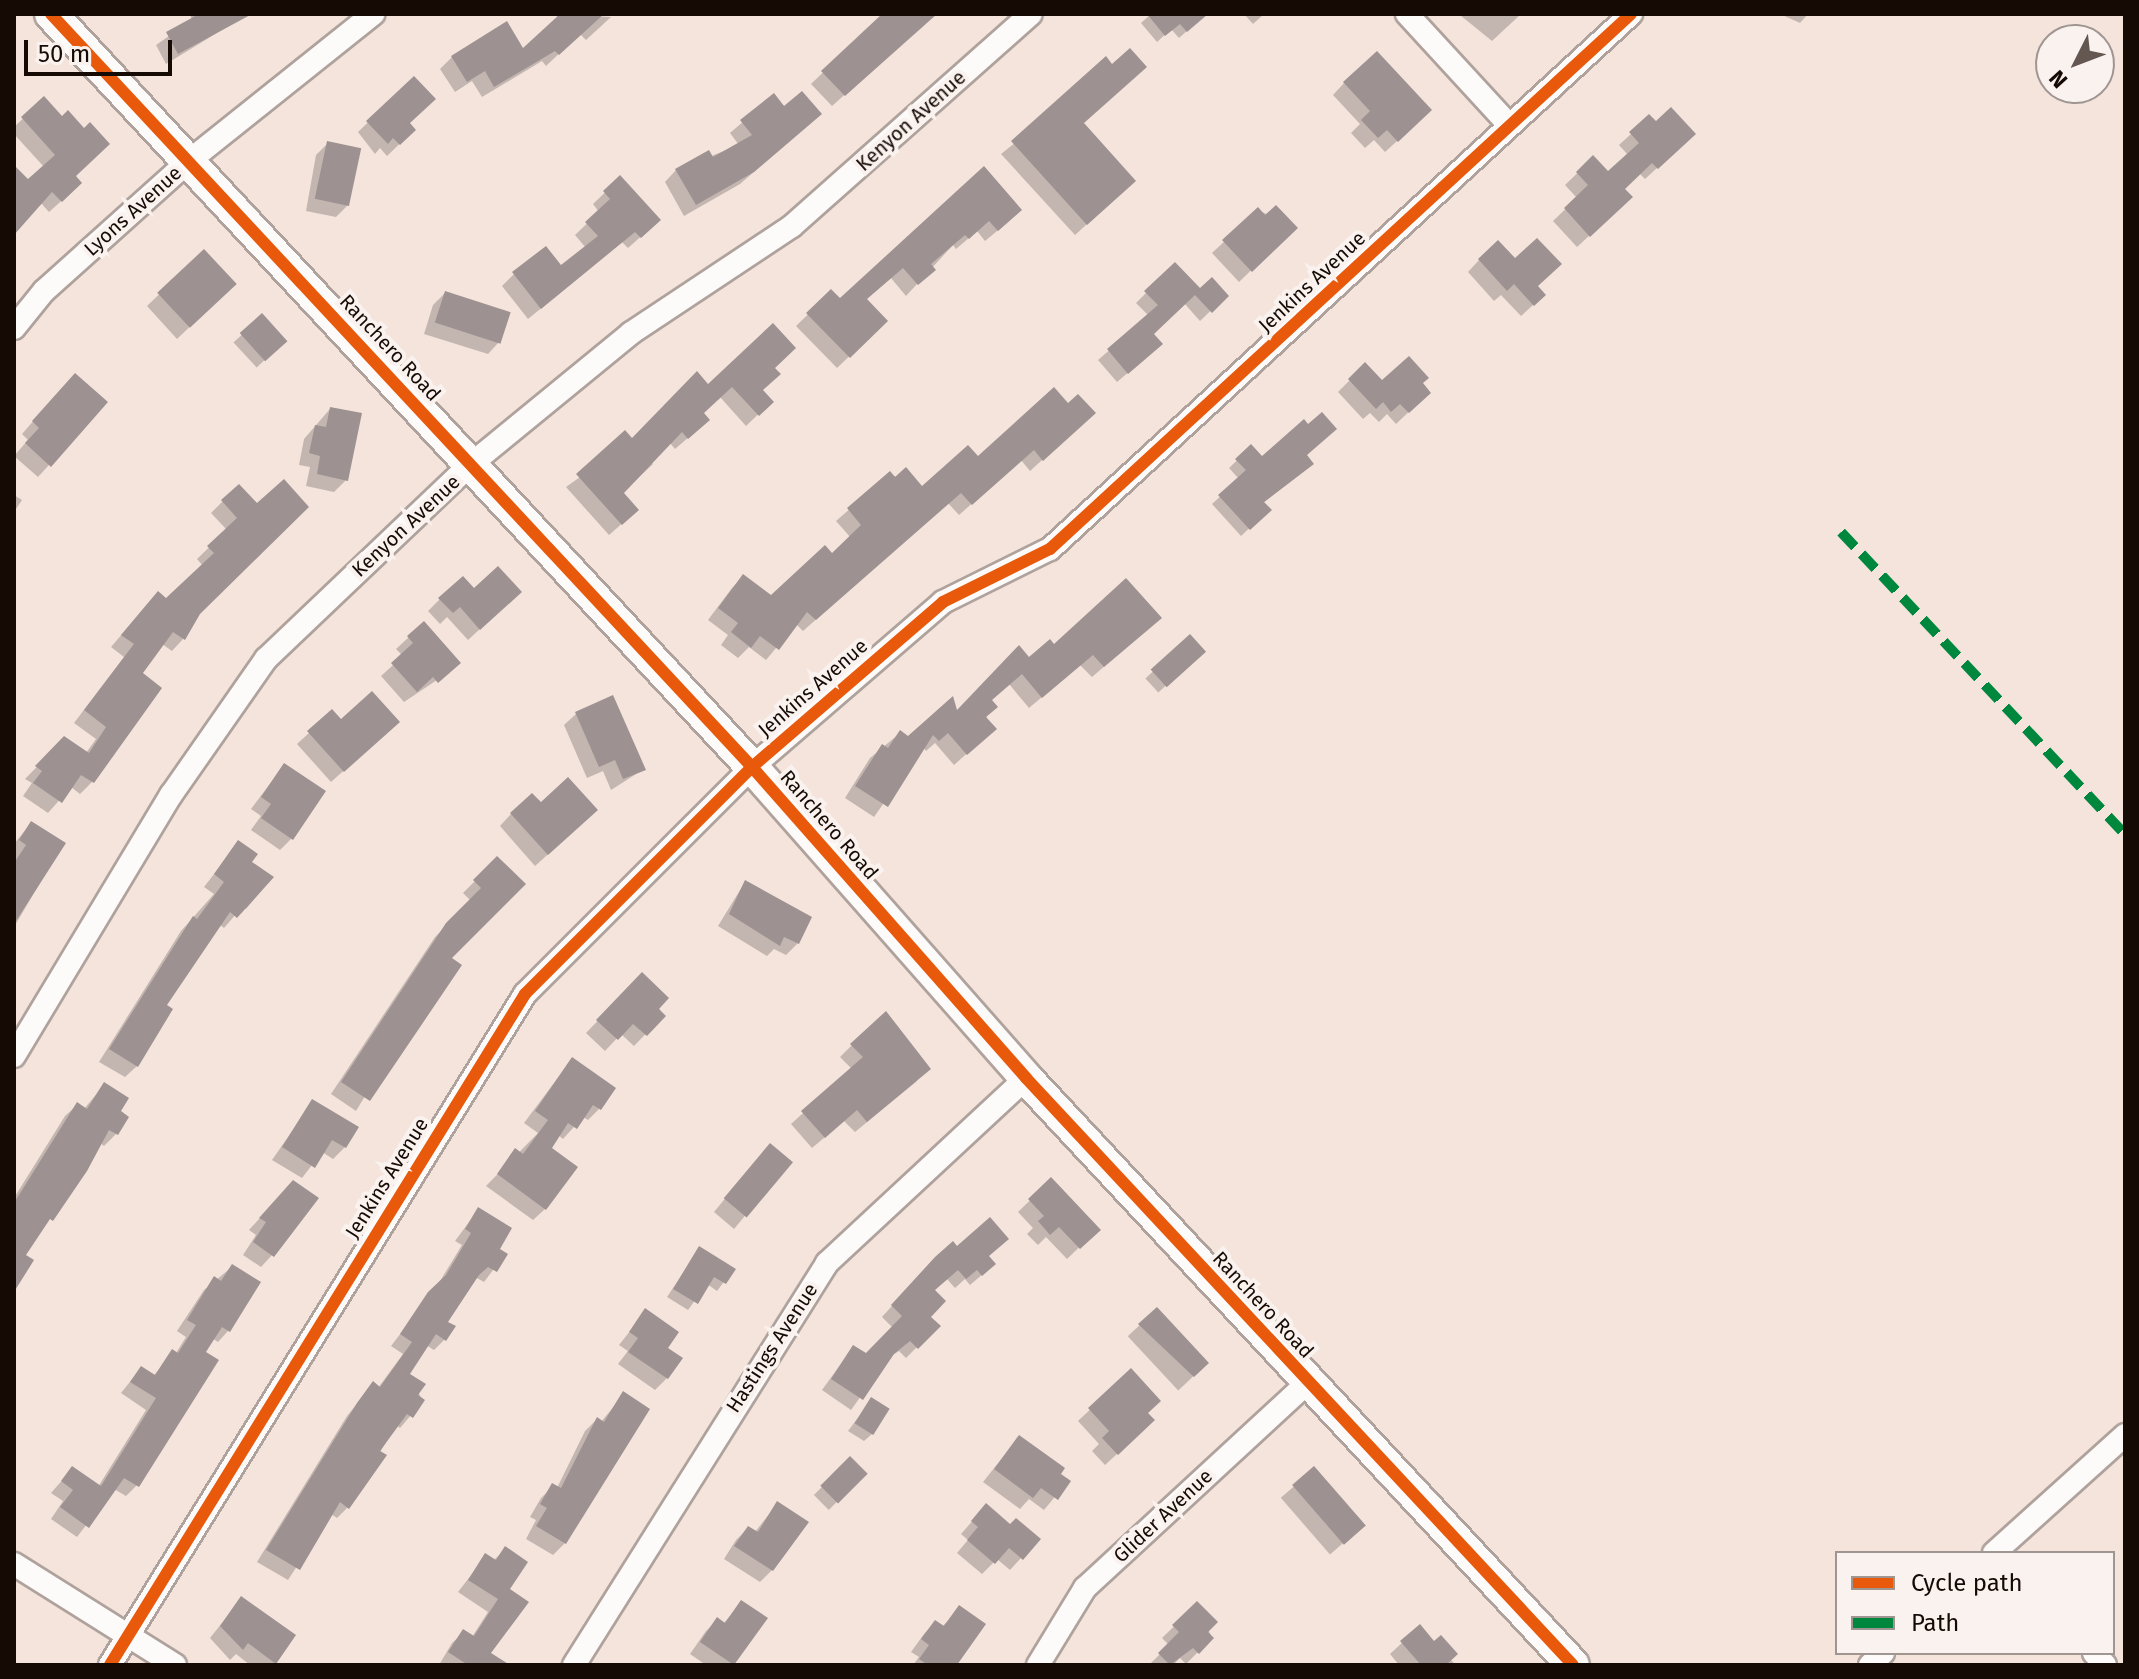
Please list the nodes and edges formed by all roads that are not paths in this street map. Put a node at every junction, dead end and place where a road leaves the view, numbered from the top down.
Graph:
1 (51, 14) edge
2 (373, 14) edge
3 (1031, 14) edge
4 (1407, 14) edge
5 (1631, 14) edge
6 (1509, 125) junction
7 (189, 161) junction
8 (14, 328) edge
9 (470, 465) junction
10 (752, 767) junction
11 (14, 1056) edge
12 (1026, 1078) junction
13 (1307, 1383) junction
14 (2125, 1435) edge
15 (2001, 1551) edge
16 (14, 1564) edge
17 (128, 1636) junction
18 (110, 1665) edge
19 (175, 1665) edge
20 (574, 1665) edge
21 (1038, 1665) edge
22 (1573, 1665) edge

1 - 7 main road, Ranchero Road
2 - 7 street, Lyons Avenue
3 - 9 street, Kenyon Avenue
4 - 6 street
5 - 6 street, Jenkins Avenue
6 - 10 street, Jenkins Avenue
7 - 8 street, Lyons Avenue
7 - 9 main road, Ranchero Road
9 - 10 main road, Ranchero Road
9 - 11 street, Kenyon Avenue
10 - 12 main road, Ranchero Road
10 - 17 street, Jenkins Avenue
12 - 13 main road, Ranchero Road
12 - 20 street, Hastings Avenue
13 - 21 street, Glider Avenue
13 - 22 main road, Ranchero Road
14 - 15 street
16 - 17 street
17 - 18 street, Jenkins Avenue
17 - 19 street

